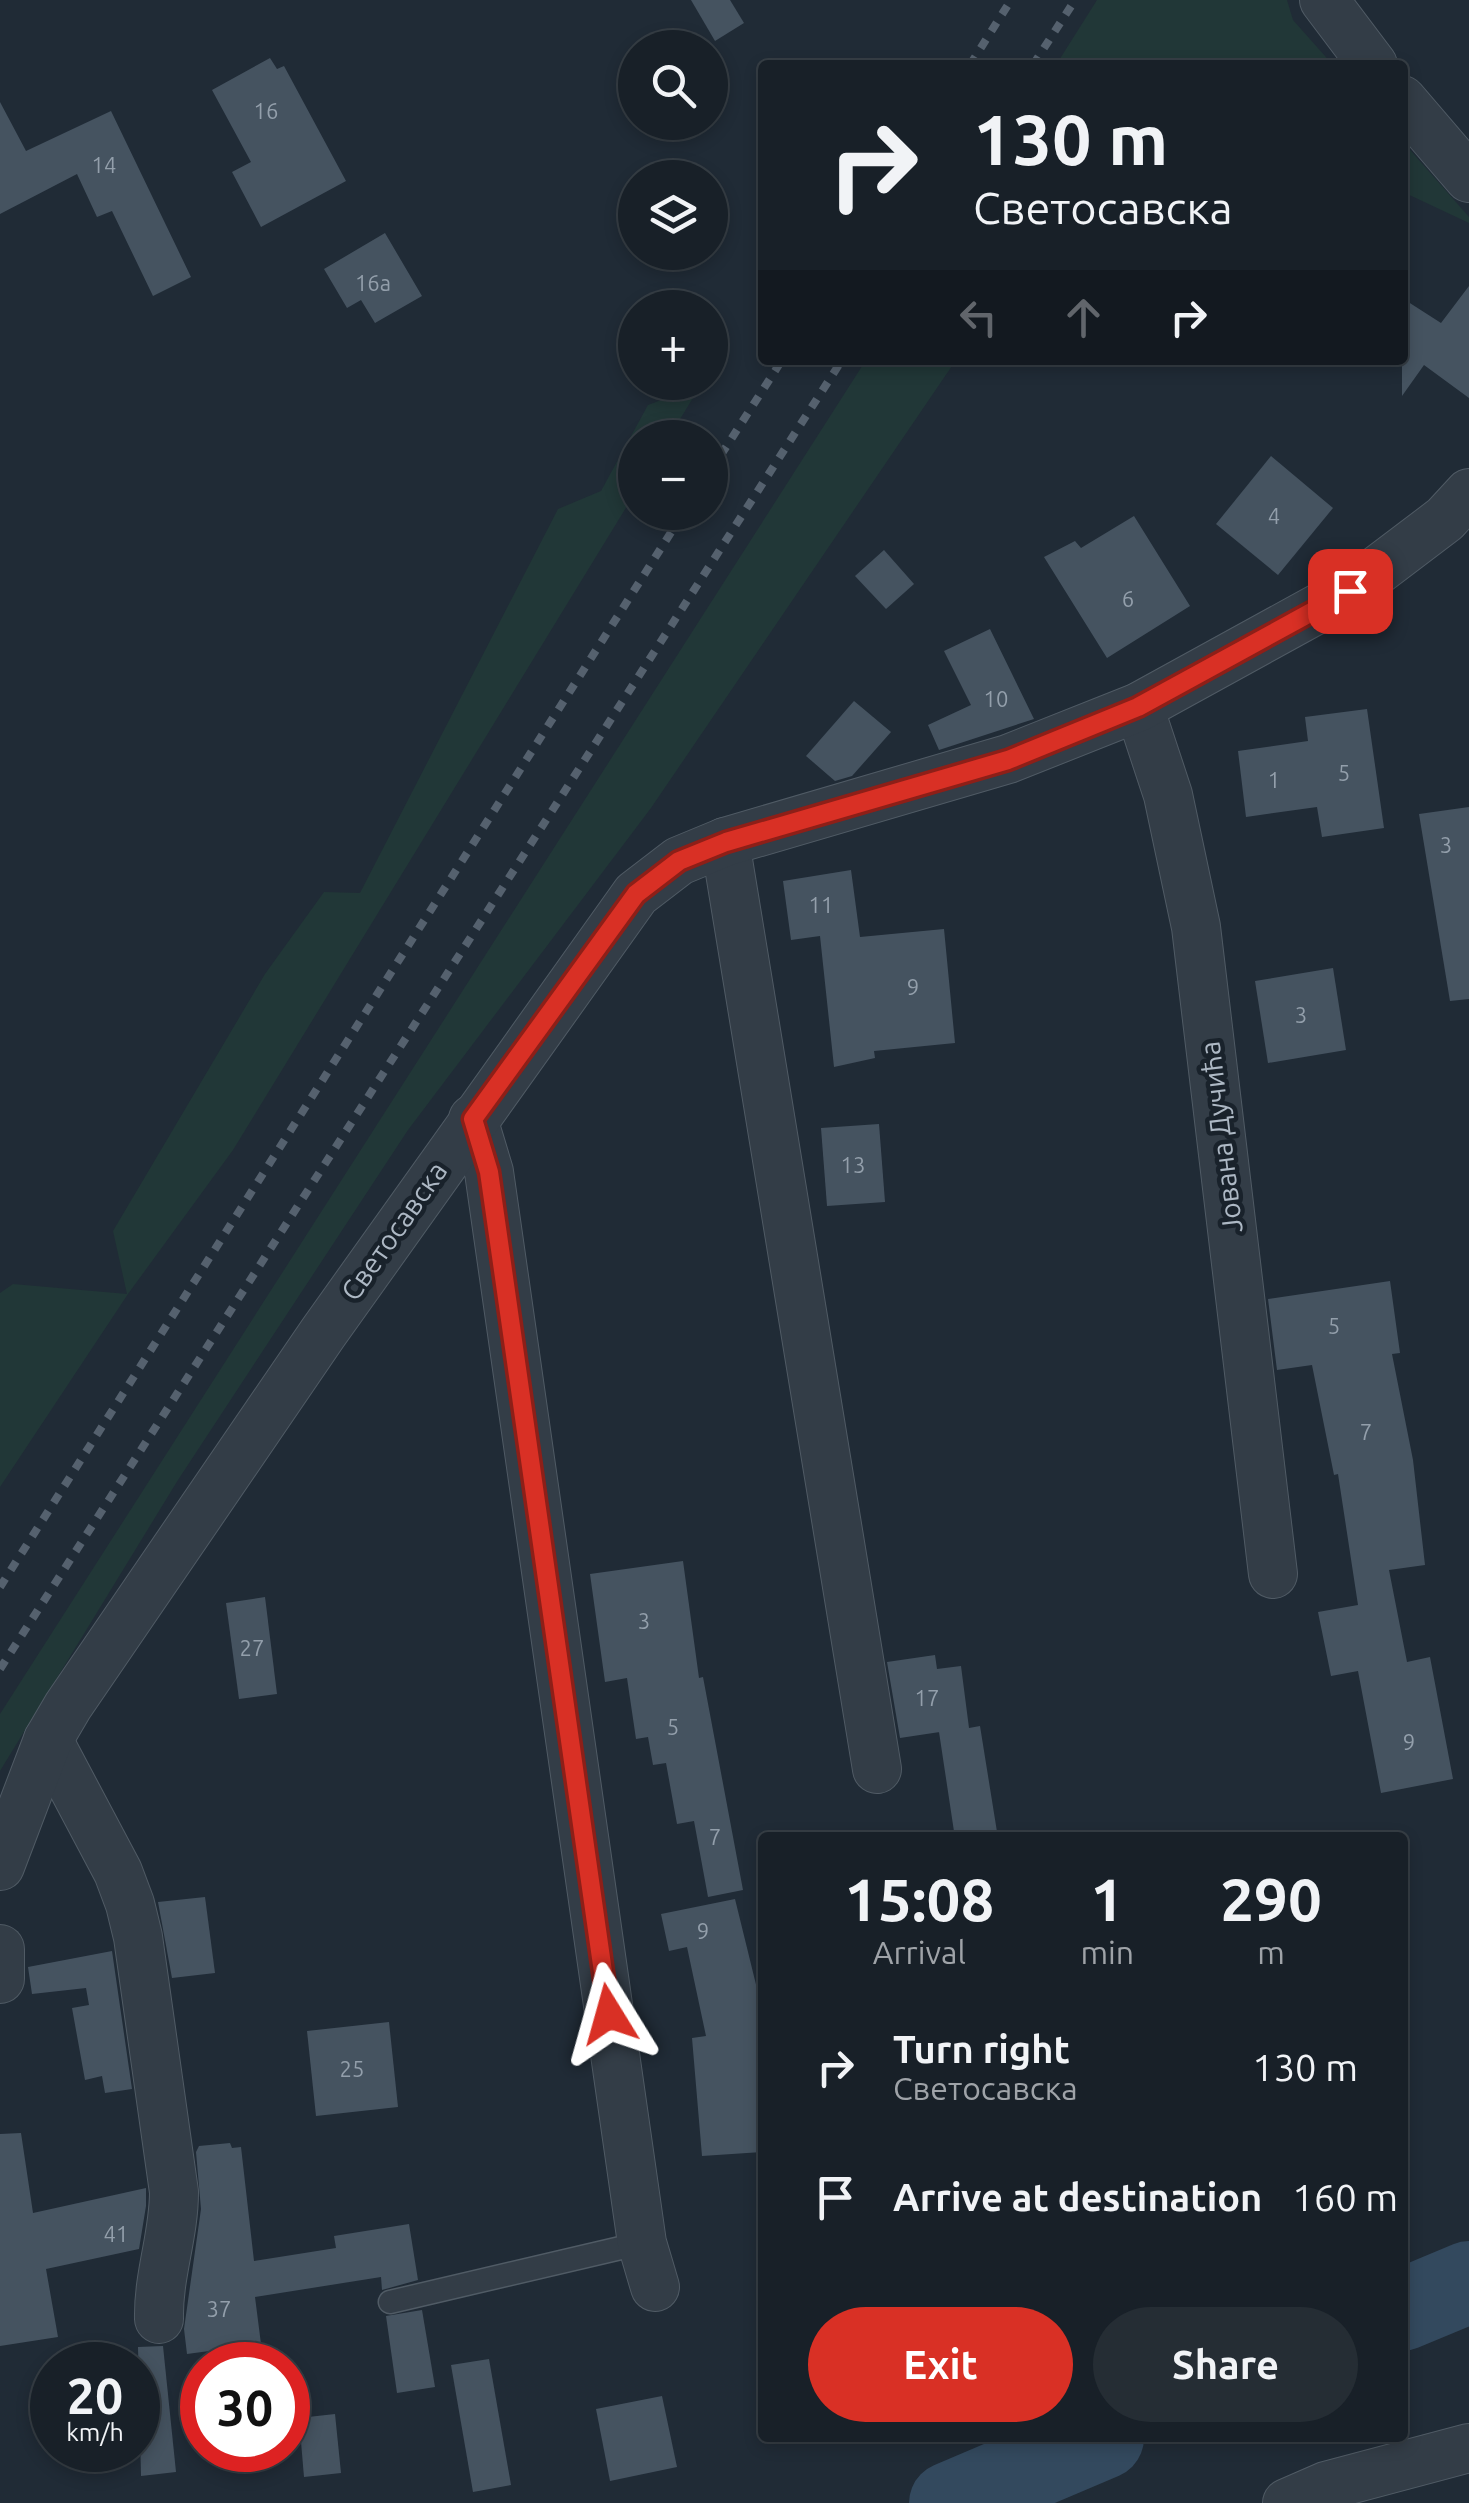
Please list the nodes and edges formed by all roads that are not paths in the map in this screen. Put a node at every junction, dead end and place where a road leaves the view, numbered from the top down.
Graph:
1 (1324, 0) edge
2 (1369, 60) edge
3 (1408, 107) edge
4 (1469, 178) edge
5 (1469, 494) edge
6 (1138, 707) junction
7 (726, 842) junction
8 (473, 1119) junction
9 (1273, 1574) dead end
10 (48, 1740) junction
11 (877, 1769) dead end
12 (0, 1866) edge
13 (0, 1949) edge
14 (0, 1980) edge
15 (648, 2265) joint
16 (390, 2302) dead end
17 (159, 2319) dead end
18 (1469, 2448) edge
19 (1287, 2503) edge

1 - 2 street
3 - 4 street
5 - 6 street, Светосавска
6 - 7 street, Светосавска
6 - 9 street, Јована Дучића
7 - 8 street, Светосавска
7 - 11 street
8 - 10 street, Светосавска
8 - 15 street
10 - 12 street, Светосавска
10 - 17 street
13 - 14 street
15 - 16 lane
18 - 19 street

